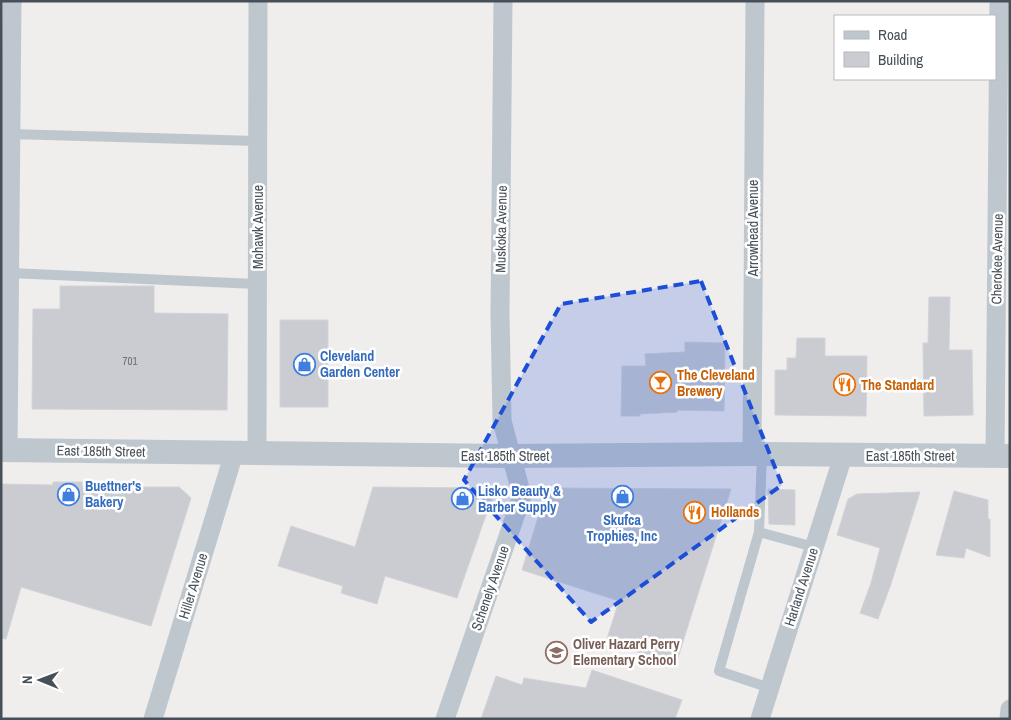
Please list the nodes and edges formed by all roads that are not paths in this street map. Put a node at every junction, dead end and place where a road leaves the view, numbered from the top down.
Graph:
1 (12, 1) edge
2 (258, 1) edge
3 (503, 1) edge
4 (755, 1) edge
5 (999, 1) edge
6 (11, 134) junction
7 (258, 141) junction
8 (10, 273) junction
9 (258, 284) junction
10 (1003, 299) edge
11 (5, 450) edge
12 (245, 453) junction
13 (757, 454) junction
14 (510, 456) junction
15 (843, 456) junction
16 (1002, 456) edge
17 (759, 532) junction
18 (814, 547) junction
19 (770, 688) junction
20 (1010, 709) edge
21 (152, 719) edge
22 (445, 719) edge
23 (760, 719) edge
24 (1009, 719) edge

1 - 6 street
2 - 7 street, Mohawk Avenue
3 - 14 street, Muskoka Avenue
4 - 13 street, Arrowhead Avenue
5 - 10 street, Cherokee Avenue
6 - 7 lane
6 - 8 street
7 - 9 street, Mohawk Avenue
8 - 9 lane
8 - 11 street
9 - 12 street, Mohawk Avenue
10 - 16 street, Cherokee Avenue
11 - 12 street, East 185th Street
12 - 14 street, East 185th Street
12 - 21 street, Hiller Avenue
13 - 14 street, East 185th Street
13 - 15 street, East 185th Street
13 - 17 lane
14 - 22 street, Schenely Avenue
15 - 16 street, East 185th Street
15 - 18 street, Harland Avenue
17 - 18 lane
17 - 19 lane
18 - 19 street, Harland Avenue
19 - 23 street, Harland Avenue
20 - 24 street

